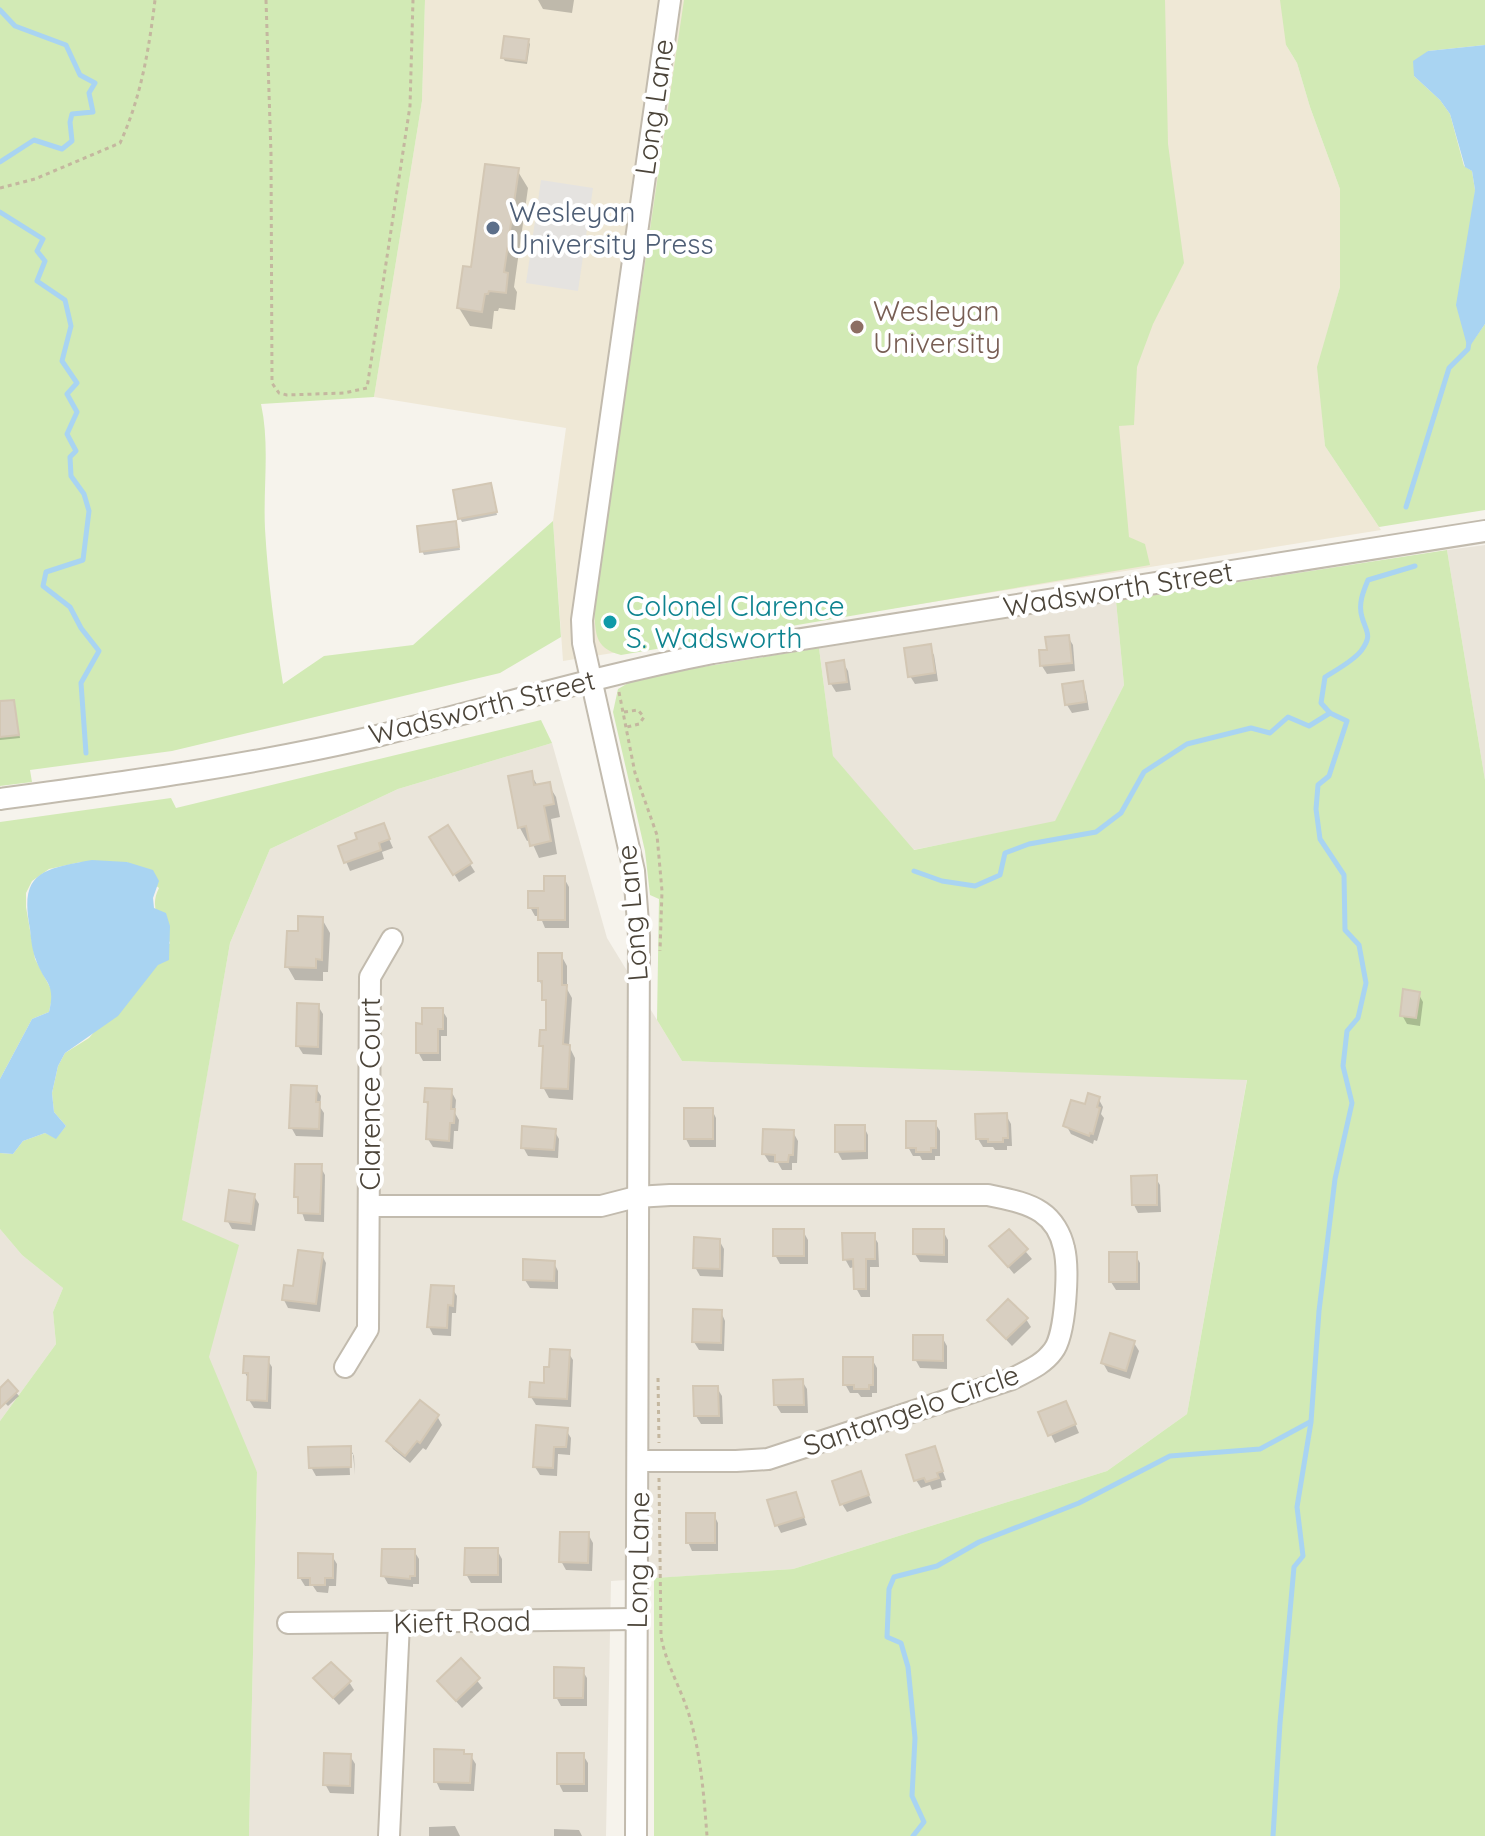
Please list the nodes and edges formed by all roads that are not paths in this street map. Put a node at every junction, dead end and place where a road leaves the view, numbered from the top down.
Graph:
1 (670, 0) edge
2 (1485, 531) edge
3 (591, 679) junction
4 (0, 799) edge
5 (392, 939) dead end
6 (636, 1197) junction
7 (369, 1206) junction
8 (345, 1367) dead end
9 (639, 1461) junction
10 (636, 1619) junction
11 (288, 1623) dead end
12 (399, 1623) junction
13 (389, 1836) edge
14 (636, 1836) edge

1 - 3 street, Long Lane
2 - 3 street, Wadsworth Street
3 - 4 street, Wadsworth Street
3 - 6 street, Long Lane
5 - 7 street, Clarence Court
6 - 7 street, Clarence Court
6 - 9 street, Long Lane
6 - 9 street, Santangelo Circle
7 - 8 street, Clarence Court
9 - 10 street, Long Lane
10 - 12 street, Kieft Road
10 - 14 street, Long Lane
11 - 12 street, Kieft Road
12 - 13 street

